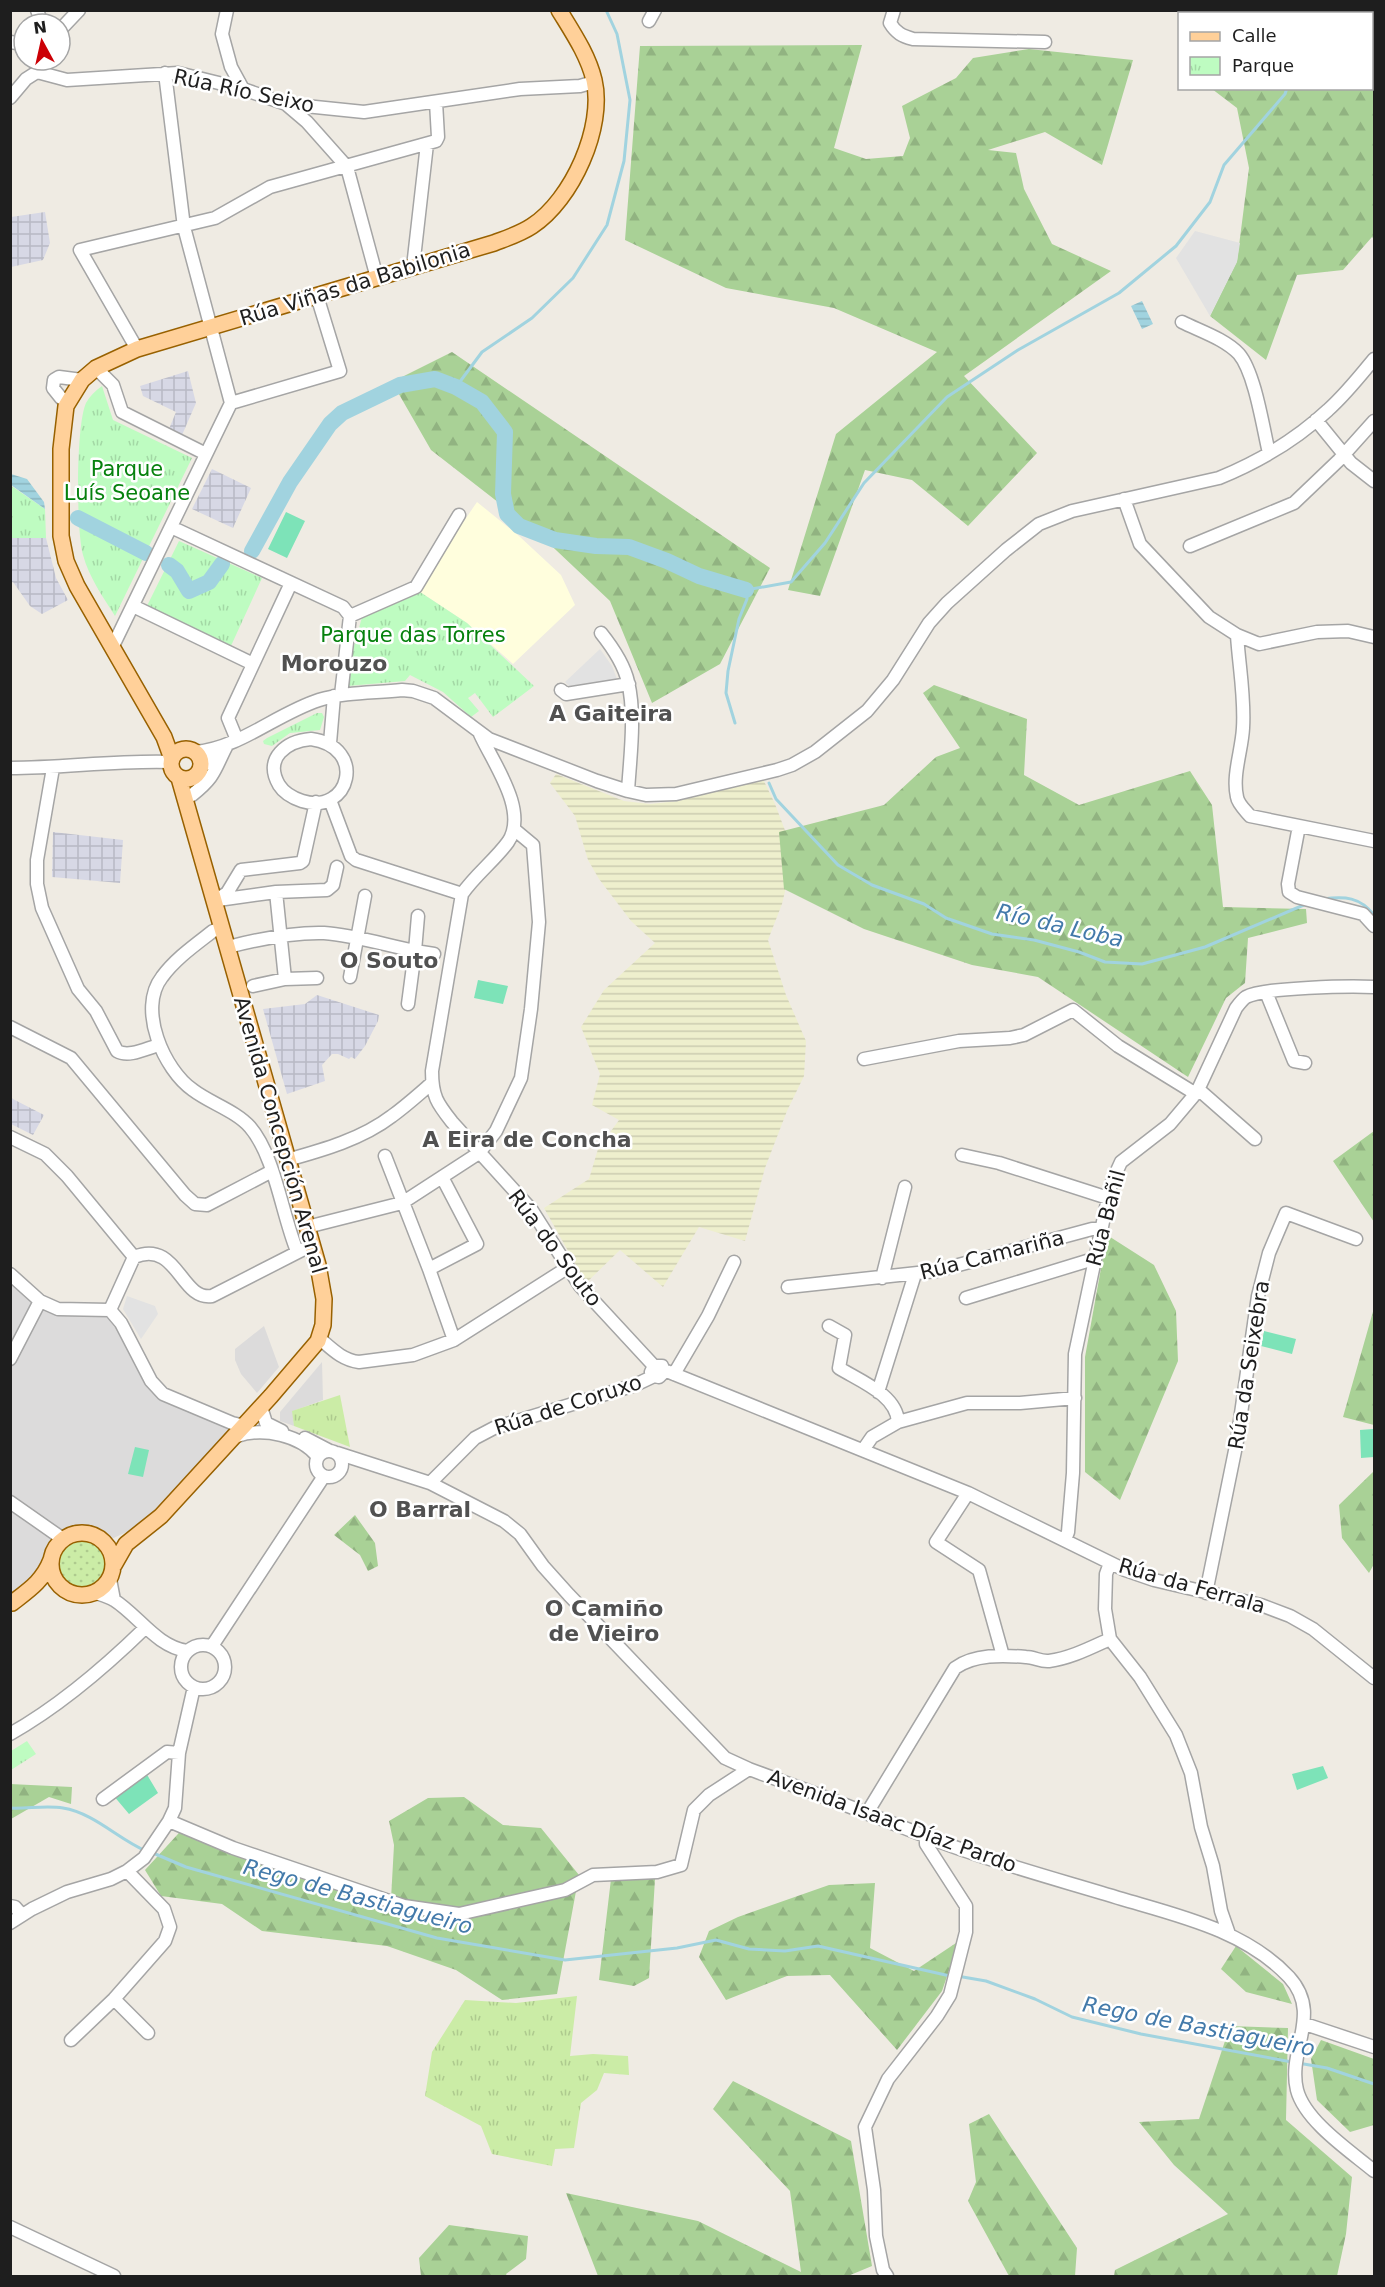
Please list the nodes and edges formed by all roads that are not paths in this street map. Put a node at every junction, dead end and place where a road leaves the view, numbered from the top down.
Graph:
1 (227, 10) edge
2 (559, 10) edge
3 (894, 10) edge
4 (1045, 42) dead end
5 (34, 72) edge
6 (52, 72) edge
7 (165, 73) junction
8 (594, 82) junction
9 (243, 89) junction
10 (10, 98) edge
11 (436, 102) junction
12 (286, 104) junction
13 (427, 144) junction
14 (347, 167) junction
15 (184, 227) junction
16 (413, 267) junction
17 (377, 278) junction
18 (317, 296) junction
19 (1182, 322) dead end
20 (210, 328) junction
21 (137, 349) junction
22 (1374, 359) edge
23 (96, 368) junction
24 (82, 380) junction
25 (69, 401) junction
26 (231, 402) junction
27 (1316, 420) junction
28 (1374, 421) edge
29 (1269, 453) junction
30 (206, 454) junction
31 (1344, 455) junction
32 (1374, 481) edge
33 (1124, 499) junction
34 (459, 515) dead end
35 (171, 527) junction
36 (1191, 546) dead end
37 (291, 583) junction
38 (133, 606) junction
39 (350, 616) junction
40 (602, 633) dead end
41 (1237, 635) junction
42 (1374, 637) edge
43 (112, 648) junction
44 (253, 664) junction
45 (629, 684) junction
46 (561, 690) dead end
47 (338, 696) junction
48 (480, 735) junction
49 (165, 739) junction
50 (330, 743) junction
51 (230, 745) junction
52 (180, 756) junction
53 (155, 761) junction
54 (10, 768) edge
55 (53, 768) junction
56 (198, 771) junction
57 (179, 778) junction
58 (628, 791) junction
59 (330, 800) junction
60 (190, 802) junction
61 (316, 802) junction
62 (1299, 826) junction
63 (515, 830) junction
64 (1374, 841) edge
65 (337, 867) dead end
66 (276, 892) junction
67 (462, 894) junction
68 (365, 896) dead end
69 (214, 901) junction
70 (418, 916) dead end
71 (1374, 926) edge
72 (222, 928) junction
73 (280, 936) junction
74 (357, 939) junction
75 (228, 947) junction
76 (415, 951) junction
77 (434, 954) dead end
78 (317, 978) dead end
79 (350, 978) dead end
80 (285, 979) junction
81 (253, 986) dead end
82 (1374, 987) edge
83 (1266, 993) junction
84 (408, 1004) dead end
85 (10, 1027) edge
86 (159, 1045) junction
87 (864, 1059) dead end
88 (1305, 1063) dead end
89 (432, 1083) junction
90 (1197, 1092) junction
91 (10, 1137) edge
92 (1255, 1139) dead end
93 (479, 1153) junction
94 (962, 1155) dead end
95 (385, 1156) dead end
96 (287, 1160) junction
97 (272, 1171) junction
98 (442, 1177) junction
99 (905, 1187) dead end
100 (1108, 1198) junction
101 (402, 1203) junction
102 (307, 1227) junction
103 (1101, 1229) junction
104 (1356, 1239) dead end
105 (305, 1249) junction
106 (134, 1257) junction
107 (734, 1262) dead end
108 (1094, 1262) junction
109 (567, 1268) junction
110 (429, 1269) junction
111 (10, 1274) edge
112 (915, 1275) junction
113 (882, 1278) junction
114 (788, 1287) dead end
115 (966, 1298) dead end
116 (40, 1301) junction
117 (110, 1310) junction
118 (829, 1326) dead end
119 (319, 1338) junction
120 (454, 1340) junction
121 (10, 1359) edge
122 (661, 1371) junction
123 (878, 1392) junction
124 (1075, 1398) junction
125 (261, 1407) junction
126 (898, 1422) junction
127 (240, 1431) junction
128 (864, 1450) junction
129 (334, 1452) junction
130 (318, 1457) junction
131 (360, 1461) junction
132 (342, 1467) junction
133 (324, 1476) junction
134 (430, 1483) junction
135 (968, 1493) junction
136 (10, 1502) edge
137 (161, 1516) junction
138 (63, 1539) junction
139 (1065, 1540) junction
140 (105, 1542) junction
141 (51, 1559) junction
142 (1110, 1563) junction
143 (112, 1572) junction
144 (59, 1586) junction
145 (96, 1593) junction
146 (1206, 1593) junction
147 (114, 1600) junction
148 (11, 1604) edge
149 (145, 1628) junction
150 (1110, 1639) junction
151 (212, 1646) junction
152 (181, 1654) junction
153 (1004, 1656) junction
154 (1374, 1678) edge
155 (194, 1687) junction
156 (10, 1734) edge
157 (179, 1753) junction
158 (749, 1769) junction
159 (104, 1799) dead end
160 (867, 1813) junction
161 (170, 1821) junction
162 (926, 1837) junction
163 (127, 1871) junction
164 (10, 1906) edge
165 (22, 1915) junction
166 (10, 1923) edge
167 (1229, 1934) junction
168 (114, 1999) junction
169 (1305, 2024) junction
170 (148, 2032) dead end
171 (71, 2040) dead end
172 (1374, 2047) edge
173 (1374, 2171) edge
174 (10, 2227) edge
175 (114, 2277) edge
176 (887, 2277) edge

1 - 9 street
2 - 8 main road, Rúa Viñas da Babilonia
3 - 4 street
5 - 10 street
6 - 7 street, Rúa Río Seixo
7 - 9 street, Rúa Río Seixo
7 - 15 street
8 - 11 street, Rúa Río Seixo
8 - 16 main road, Rúa Viñas da Babilonia
9 - 12 street, Rúa Río Seixo
11 - 12 street, Rúa Río Seixo
11 - 13 street
12 - 14 street
13 - 14 street
13 - 16 street
14 - 15 street
14 - 17 street
15 - 20 street
15 - 21 street
16 - 17 main road, Rúa Viñas da Babilonia
17 - 18 main road, Rúa Viñas da Babilonia
18 - 20 main road, Rúa Viñas da Babilonia
18 - 26 street
19 - 29 street
20 - 21 main road, Rúa Viñas da Babilonia
20 - 26 street
21 - 23 main road, Rúa Viñas da Babilonia
22 - 27 street
23 - 24 main road, Rúa Viñas da Babilonia
23 - 30 street
24 - 25 main road, Avenida Concepción Arenal
24 - 25 street
25 - 43 main road, Avenida Concepción Arenal
26 - 30 street
27 - 29 street
27 - 31 street
28 - 31 street
29 - 33 street
30 - 35 street
31 - 32 street
31 - 36 street
33 - 41 street
33 - 58 street
34 - 39 street
35 - 37 street
35 - 38 street
37 - 39 street
37 - 44 street
38 - 43 street
38 - 44 street
39 - 47 street
40 - 45 street
41 - 42 street
41 - 62 street
43 - 49 main road, Avenida Concepción Arenal
44 - 51 street
45 - 46 street
45 - 58 street
47 - 48 street
47 - 50 street
47 - 51 street
48 - 58 street
48 - 63 street
49 - 52 main road, Avenida Concepción Arenal
49 - 53 street
50 - 59 street
50 - 61 street
51 - 52 street
51 - 56 street
51 - 60 street
52 - 53 street
52 - 56 main road
52 - 57 main road, Avenida Concepción Arenal
53 - 55 street
54 - 55 street
55 - 86 street
56 - 57 main road
56 - 60 main road, Avenida Concepción Arenal
57 - 60 main road, Avenida Concepción Arenal
59 - 61 street
59 - 67 street
60 - 69 main road, Avenida Concepción Arenal
61 - 69 street
62 - 64 street
62 - 71 street
63 - 67 street, Rúa do Souto
63 - 93 street
65 - 66 street
66 - 69 street
66 - 73 street
67 - 89 street, Rúa do Souto
68 - 74 street
69 - 72 main road, Avenida Concepción Arenal
70 - 76 street
72 - 75 main road, Avenida Concepción Arenal
72 - 86 street
73 - 74 street
73 - 75 street
73 - 80 street
74 - 76 street
74 - 79 street
75 - 96 main road, Avenida Concepción Arenal
76 - 77 street
76 - 84 street
78 - 80 street
80 - 81 street
82 - 83 street, Rúa Bañil
83 - 88 street
83 - 90 street, Rúa Bañil
85 - 97 street
86 - 97 street
87 - 90 street
89 - 93 street, Rúa do Souto
89 - 96 street
90 - 92 street
90 - 100 street, Rúa Bañil
91 - 106 street
93 - 98 street
93 - 109 street, Rúa do Souto
94 - 100 street
95 - 101 street
96 - 102 main road, Avenida Concepción Arenal
97 - 105 street
98 - 101 street
98 - 110 street
99 - 113 street, Rúa Camariña
100 - 103 street, Rúa Bañil
101 - 102 street
101 - 110 street
102 - 105 main road, Avenida Concepción Arenal
103 - 108 street, Rúa Bañil
103 - 112 street, Rúa Camariña
104 - 146 street, Rúa da Seixebra
105 - 106 street
105 - 119 main road, Avenida Concepción Arenal
106 - 117 street
107 - 122 street
108 - 115 street
108 - 124 street, Rúa Bañil
109 - 120 street
109 - 122 street, Rúa do Souto
110 - 120 street
111 - 116 street
112 - 113 street, Rúa Camariña
112 - 123 street
113 - 114 street, Rúa Camariña
116 - 117 street
116 - 121 street
117 - 127 street
118 - 123 street
119 - 120 street
119 - 125 main road, Avenida Concepción Arenal
122 - 128 street, Rúa da Ferrala
122 - 134 street, Rúa de Coruxo
123 - 126 street
124 - 126 street
124 - 139 street, Rúa Bañil
125 - 127 main road, Avenida Concepción Arenal
125 - 129 street
126 - 128 street
127 - 130 street
127 - 137 main road, Avenida Concepción Arenal
128 - 135 street, Rúa da Ferrala
129 - 130 street
129 - 131 street, Avenida Isaac Díaz Pardo
129 - 132 street
130 - 133 street
131 - 132 street
131 - 134 street, Avenida Isaac Díaz Pardo
132 - 133 street
133 - 151 street
134 - 158 street, Avenida Isaac Díaz Pardo
135 - 139 street, Rúa da Ferrala
135 - 153 street
136 - 138 street
137 - 140 main road
137 - 143 main road
138 - 140 main road
138 - 141 main road
139 - 142 street, Rúa da Ferrala
140 - 143 main road
141 - 144 main road
141 - 148 main road
142 - 146 street, Rúa da Ferrala
142 - 150 street
143 - 145 main road
143 - 147 street
144 - 145 main road
144 - 148 main road
145 - 147 street
146 - 154 street, Rúa da Ferrala
147 - 149 street
149 - 152 street
149 - 156 street
150 - 153 street
150 - 167 street
151 - 152 street
151 - 155 street
152 - 155 street
153 - 160 street
155 - 157 street
157 - 159 street
157 - 161 street
158 - 160 street, Avenida Isaac Díaz Pardo
158 - 161 street
160 - 162 street, Avenida Isaac Díaz Pardo
161 - 163 street
162 - 167 street, Avenida Isaac Díaz Pardo
162 - 176 street
163 - 165 street
163 - 168 street
164 - 165 street
165 - 166 street
167 - 169 street, Avenida Isaac Díaz Pardo
168 - 170 street
168 - 171 street
169 - 172 street
169 - 173 street, Avenida Isaac Díaz Pardo
174 - 175 street

